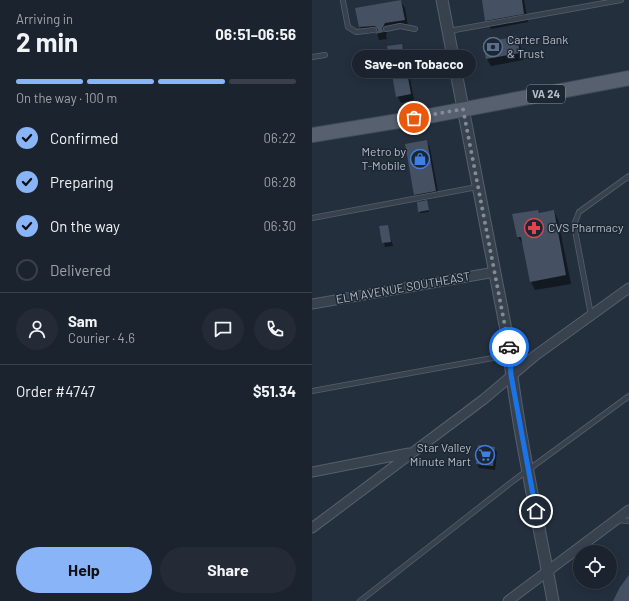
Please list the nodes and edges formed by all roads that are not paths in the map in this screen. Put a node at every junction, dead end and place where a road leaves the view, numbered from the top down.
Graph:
1 (442, 0) edge
2 (621, 0) edge
3 (343, 1) edge
4 (386, 28) dead end
5 (415, 29) dead end
6 (374, 30) dead end
7 (447, 31) junction
8 (325, 55) dead end
9 (312, 57) edge
10 (629, 78) edge
11 (463, 109) junction
12 (312, 135) edge
13 (629, 176) edge
14 (478, 187) junction
15 (312, 218) edge
16 (495, 272) junction
17 (629, 288) edge
18 (312, 304) edge
19 (591, 315) junction
20 (509, 355) junction
21 (511, 375) junction
22 (312, 391) edge
23 (629, 396) edge
24 (411, 453) junction
25 (528, 471) junction
26 (312, 472) edge
27 (629, 510) edge
28 (616, 520) junction
29 (629, 521) edge
30 (312, 528) edge
31 (548, 571) junction
32 (360, 601) edge
33 (508, 601) edge
34 (553, 601) edge

1 - 7 street
2 - 7 lane
3 - 6 lane
4 - 5 lane
7 - 11 street
8 - 9 lane
10 - 11 main road, VA 24
11 - 12 main road, VA 24
11 - 14 street
13 - 19 lane
14 - 15 lane
14 - 16 street
16 - 18 street, ELM AVENUE SOUTHEAST
16 - 20 street
17 - 19 street
19 - 21 street
20 - 21 street
20 - 22 lane
21 - 24 street
21 - 25 street
23 - 25 lane
24 - 26 street
24 - 30 street
25 - 31 street
25 - 32 lane
27 - 28 street
28 - 29 lane
28 - 31 street
31 - 33 street
31 - 34 street

